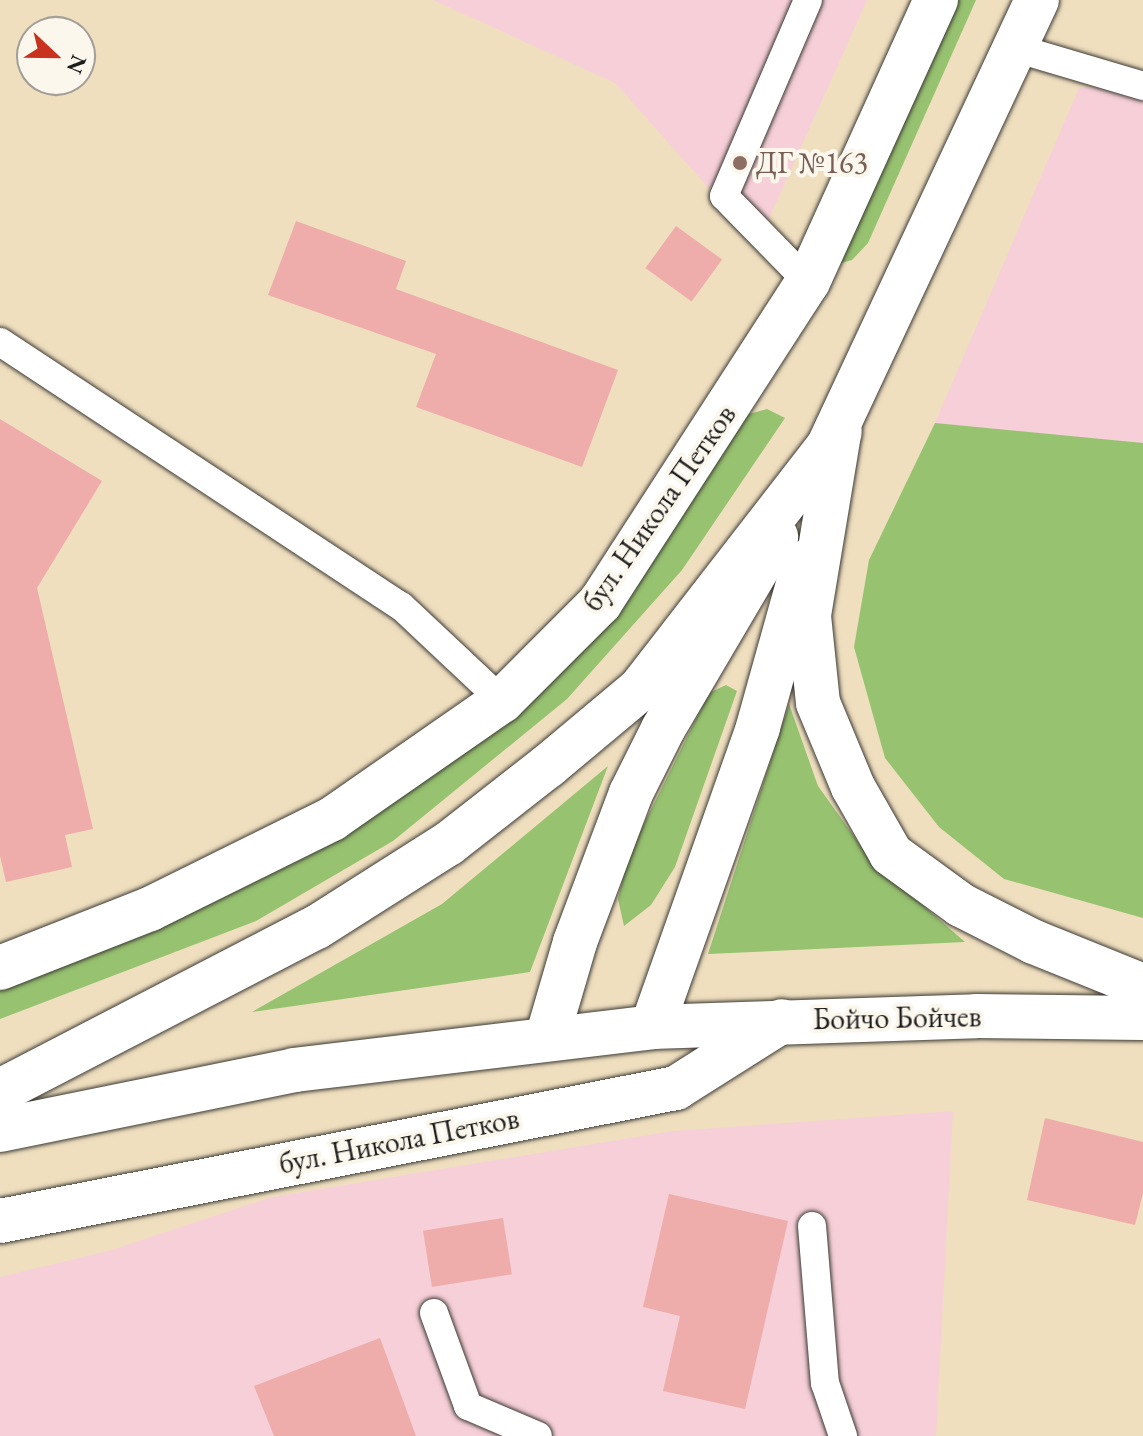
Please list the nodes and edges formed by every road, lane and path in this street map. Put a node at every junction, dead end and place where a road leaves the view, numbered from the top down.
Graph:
1 (808, 0) edge
2 (936, 0) edge
3 (1037, 0) edge
4 (1015, 48) junction
5 (1143, 86) edge
6 (808, 282) junction
7 (0, 342) edge
8 (840, 431) junction
9 (502, 701) junction
10 (0, 968) edge
11 (1143, 986) edge
12 (1143, 1018) edge
13 (782, 1021) junction
14 (652, 1027) junction
15 (547, 1038) junction
16 (0, 1091) edge
17 (0, 1130) edge
18 (0, 1221) edge
19 (812, 1226) dead end
20 (434, 1313) dead end
21 (538, 1436) edge
22 (843, 1436) edge

1 - 6 lane
2 - 6 main road, бул. Никола Петков
3 - 4 main road
4 - 5 lane
4 - 8 main road
6 - 9 main road, бул. Никола Петков
7 - 9 lane
8 - 11 main road
8 - 14 main road
8 - 15 main road
8 - 16 main road
9 - 10 main road, бул. Никола Петков
12 - 13 main road, Бойчо Бойчев
13 - 14 main road, Бойчо Бойчев
13 - 18 main road, бул. Никола Петков
14 - 15 main road
15 - 17 main road
19 - 22 lane
20 - 21 lane

